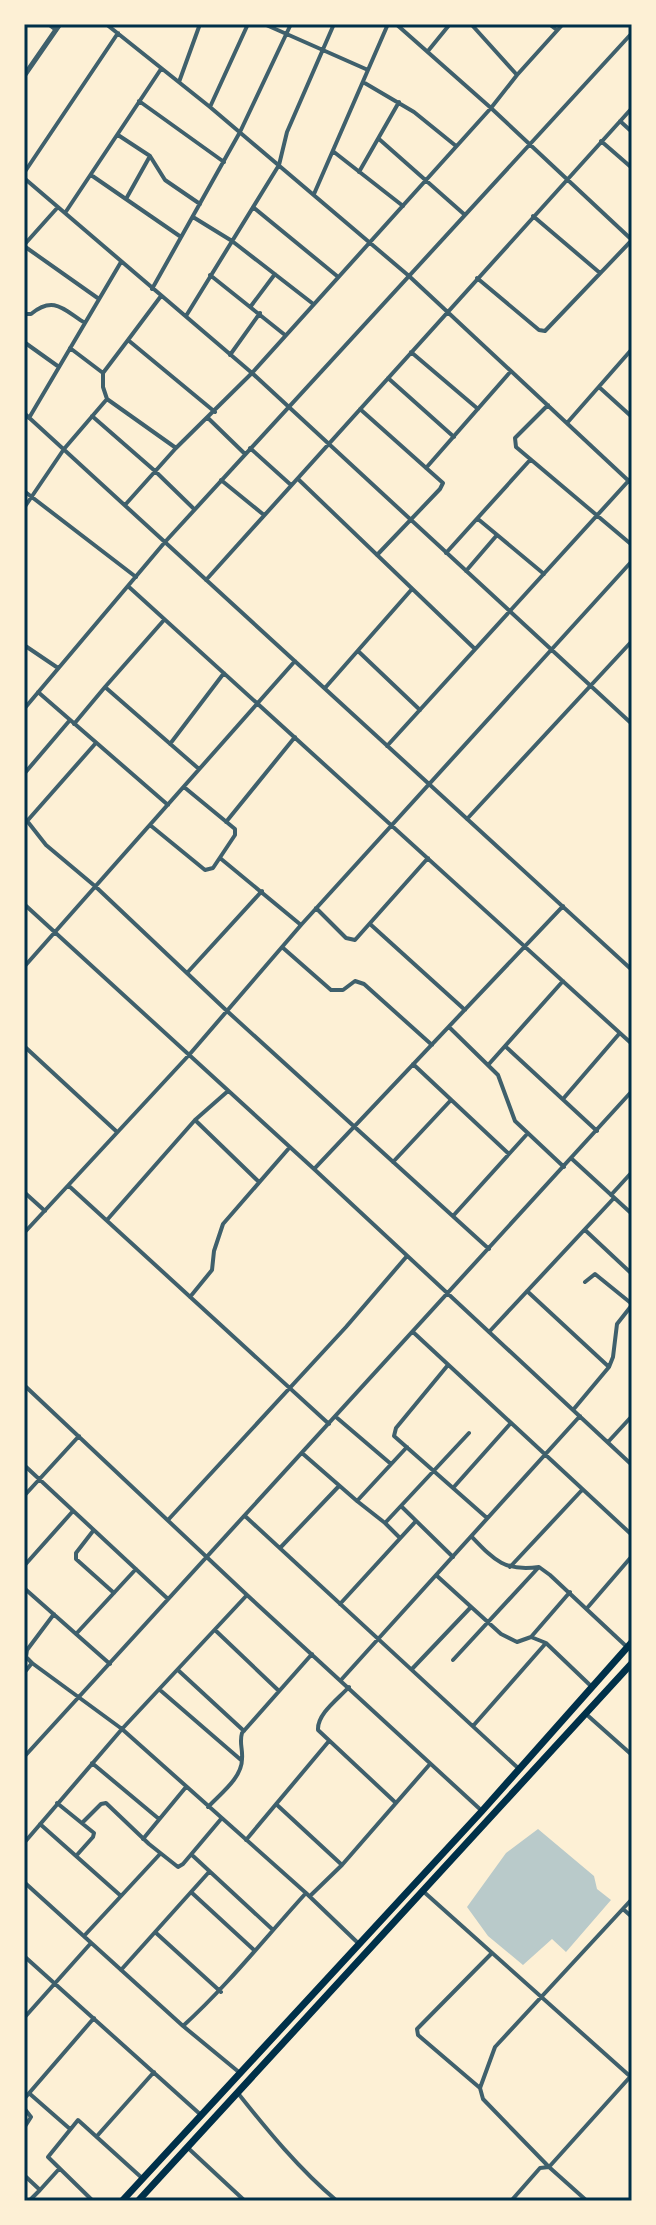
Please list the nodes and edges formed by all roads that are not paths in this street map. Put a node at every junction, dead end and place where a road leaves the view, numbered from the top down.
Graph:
1 (48, 24) edge
2 (106, 24) edge
3 (200, 24) edge
4 (248, 24) edge
5 (264, 24) edge
6 (291, 24) edge
7 (334, 24) edge
8 (388, 24) edge
9 (396, 24) edge
10 (450, 24) edge
11 (471, 24) edge
12 (549, 24) edge
13 (563, 24) edge
14 (58, 27) edge
15 (557, 30) junction
16 (118, 33) junction
17 (632, 33) edge
18 (287, 34) junction
19 (323, 50) junction
20 (428, 51) junction
21 (161, 68) junction
22 (368, 70) junction
23 (517, 75) junction
24 (24, 76) edge
25 (179, 82) junction
26 (363, 82) junction
27 (139, 101) junction
28 (399, 102) junction
29 (210, 107) junction
30 (491, 108) junction
31 (632, 108) edge
32 (620, 121) junction
33 (240, 132) junction
34 (632, 132) edge
35 (117, 134) junction
36 (379, 139) junction
37 (601, 141) junction
38 (529, 144) junction
39 (456, 146) junction
40 (334, 152) junction
41 (150, 156) junction
42 (224, 162) junction
43 (279, 165) junction
44 (632, 168) edge
45 (359, 172) junction
46 (91, 174) junction
47 (24, 176) edge
48 (566, 179) junction
49 (426, 180) junction
50 (314, 194) junction
51 (126, 199) junction
52 (200, 204) junction
53 (403, 206) junction
54 (58, 207) junction
55 (253, 207) junction
56 (65, 213) junction
57 (465, 215) junction
58 (533, 216) junction
59 (193, 217) junction
60 (181, 237) junction
61 (232, 241) junction
62 (369, 242) junction
63 (24, 246) edge
64 (121, 262) junction
65 (600, 273) junction
66 (275, 274) junction
67 (210, 275) junction
68 (337, 276) junction
69 (409, 276) junction
70 (477, 278) junction
71 (152, 289) junction
72 (161, 296) junction
73 (99, 299) junction
74 (312, 303) junction
75 (251, 306) junction
76 (447, 312) junction
77 (260, 313) junction
78 (24, 314) edge
79 (185, 317) junction
80 (85, 323) junction
81 (285, 335) junction
82 (128, 340) junction
83 (24, 342) edge
84 (69, 348) junction
85 (632, 349) edge
86 (411, 352) junction
87 (230, 355) junction
88 (59, 367) junction
89 (511, 371) junction
90 (103, 373) junction
91 (252, 373) junction
92 (388, 378) junction
93 (599, 387) junction
94 (107, 399) junction
95 (548, 405) junction
96 (287, 406) junction
97 (360, 409) junction
98 (478, 409) junction
99 (215, 412) junction
100 (26, 415) edge
101 (92, 416) junction
102 (632, 417) edge
103 (208, 418) junction
104 (567, 423) junction
105 (454, 437) junction
106 (328, 444) junction
107 (176, 448) junction
108 (250, 448) junction
109 (64, 449) junction
110 (245, 454) junction
111 (530, 460) junction
112 (426, 468) junction
113 (155, 471) junction
114 (297, 479) junction
115 (221, 480) junction
116 (631, 480) edge
117 (291, 485) junction
118 (24, 491) edge
119 (32, 497) junction
120 (125, 505) junction
121 (24, 508) edge
122 (194, 509) junction
123 (264, 515) junction
124 (596, 517) junction
125 (478, 518) junction
126 (410, 520) junction
127 (497, 535) junction
128 (165, 542) junction
129 (632, 545) edge
130 (446, 553) junction
131 (377, 555) junction
132 (632, 561) edge
133 (466, 571) junction
134 (544, 574) junction
135 (136, 577) junction
136 (206, 580) junction
137 (129, 587) junction
138 (412, 589) junction
139 (510, 611) junction
140 (165, 619) junction
141 (632, 641) edge
142 (24, 645) edge
143 (475, 649) junction
144 (551, 649) junction
145 (358, 651) junction
146 (295, 661) junction
147 (58, 668) junction
148 (224, 673) junction
149 (590, 686) junction
150 (105, 687) junction
151 (325, 688) junction
152 (38, 692) junction
153 (257, 703) junction
154 (24, 709) edge
155 (420, 710) junction
156 (72, 722) junction
157 (632, 724) edge
158 (295, 737) junction
159 (96, 743) junction
160 (170, 744) junction
161 (387, 746) junction
162 (199, 769) junction
163 (24, 774) edge
164 (429, 783) junction
165 (184, 787) junction
166 (168, 805) junction
167 (26, 818) edge
168 (467, 819) junction
169 (226, 822) junction
170 (391, 824) junction
171 (150, 825) junction
172 (220, 858) junction
173 (428, 858) junction
174 (96, 887) junction
175 (262, 891) junction
176 (24, 904) edge
177 (563, 906) junction
178 (316, 908) junction
179 (370, 924) junction
180 (301, 925) junction
181 (55, 932) junction
182 (525, 946) junction
183 (282, 947) junction
184 (24, 967) edge
185 (632, 970) edge
186 (187, 973) junction
187 (563, 981) junction
188 (465, 1010) junction
189 (227, 1011) junction
190 (449, 1027) junction
191 (620, 1033) junction
192 (632, 1044) edge
193 (432, 1045) junction
194 (24, 1046) edge
195 (505, 1046) junction
196 (189, 1055) junction
197 (413, 1064) junction
198 (489, 1064) junction
199 (228, 1091) junction
200 (632, 1091) edge
201 (563, 1099) junction
202 (451, 1100) junction
203 (195, 1120) junction
204 (355, 1126) junction
205 (116, 1131) junction
206 (597, 1131) junction
207 (528, 1133) junction
208 (290, 1147) junction
209 (509, 1154) junction
210 (571, 1158) junction
211 (393, 1162) junction
212 (564, 1167) junction
213 (314, 1169) junction
214 (632, 1172) edge
215 (259, 1182) junction
216 (69, 1186) junction
217 (24, 1192) edge
218 (612, 1196) junction
219 (45, 1211) junction
220 (632, 1214) edge
221 (453, 1216) junction
222 (106, 1220) junction
223 (585, 1230) junction
224 (24, 1233) edge
225 (489, 1249) junction
226 (407, 1256) junction
227 (632, 1274) edge
228 (585, 1282) dead end
229 (527, 1291) junction
230 (448, 1293) junction
231 (190, 1297) junction
232 (632, 1305) edge
233 (413, 1332) junction
234 (489, 1332) junction
235 (448, 1365) junction
236 (609, 1367) junction
237 (24, 1385) edge
238 (288, 1387) junction
239 (573, 1410) junction
240 (580, 1416) junction
241 (632, 1416) edge
242 (336, 1417) junction
243 (511, 1423) junction
244 (329, 1424) junction
245 (469, 1433) dead end
246 (79, 1436) junction
247 (608, 1442) junction
248 (407, 1447) junction
249 (302, 1453) junction
250 (544, 1455) junction
251 (391, 1464) junction
252 (24, 1465) edge
253 (632, 1465) edge
254 (434, 1472) junction
255 (39, 1479) junction
256 (339, 1486) junction
257 (453, 1488) junction
258 (582, 1490) junction
259 (24, 1496) edge
260 (357, 1501) junction
261 (402, 1507) junction
262 (74, 1511) junction
263 (244, 1516) junction
264 (487, 1518) junction
265 (168, 1520) junction
266 (416, 1521) junction
267 (385, 1523) junction
268 (94, 1530) junction
269 (632, 1535) edge
270 (471, 1536) junction
271 (400, 1538) junction
272 (280, 1548) junction
273 (632, 1556) edge
274 (207, 1557) junction
275 (453, 1557) junction
276 (24, 1566) edge
277 (510, 1567) junction
278 (539, 1567) junction
279 (136, 1569) junction
280 (436, 1575) junction
281 (24, 1588) edge
282 (570, 1592) junction
283 (114, 1593) junction
284 (247, 1595) junction
285 (168, 1599) junction
286 (340, 1604) junction
287 (471, 1607) junction
288 (588, 1607) junction
289 (54, 1614) junction
290 (488, 1622) junction
291 (215, 1630) junction
292 (76, 1634) junction
293 (531, 1637) junction
294 (379, 1639) junction
295 (546, 1643) junction
296 (630, 1644) edge
297 (312, 1654) junction
298 (453, 1660) dead end
299 (32, 1663) junction
300 (632, 1663) edge
301 (110, 1664) junction
302 (411, 1669) junction
303 (179, 1671) junction
304 (24, 1673) edge
305 (341, 1680) junction
306 (349, 1687) junction
307 (593, 1688) junction
308 (160, 1690) junction
309 (279, 1691) junction
310 (80, 1696) junction
311 (586, 1713) junction
312 (473, 1726) junction
313 (122, 1729) junction
314 (244, 1731) junction
315 (329, 1741) junction
316 (632, 1755) edge
317 (24, 1757) edge
318 (242, 1761) junction
319 (92, 1763) junction
320 (430, 1764) junction
321 (520, 1769) junction
322 (186, 1787) junction
323 (57, 1803) junction
324 (396, 1803) junction
325 (276, 1804) junction
326 (208, 1807) junction
327 (482, 1811) junction
328 (159, 1819) junction
329 (222, 1819) junction
330 (82, 1823) junction
331 (40, 1824) junction
332 (143, 1839) junction
333 (246, 1840) junction
334 (24, 1843) edge
335 (160, 1854) junction
336 (192, 1855) junction
337 (76, 1856) junction
338 (342, 1865) junction
339 (209, 1872) junction
340 (24, 1882) edge
341 (423, 1890) junction
342 (191, 1892) junction
343 (308, 1895) junction
344 (121, 1896) junction
345 (632, 1899) edge
346 (623, 1909) junction
347 (632, 1917) edge
348 (273, 1929) junction
349 (155, 1932) junction
350 (84, 1936) junction
351 (91, 1943) junction
352 (358, 1943) junction
353 (254, 1950) junction
354 (491, 1954) junction
355 (24, 1956) edge
356 (121, 1970) junction
357 (55, 1983) junction
358 (221, 1992) junction
359 (541, 1998) junction
360 (24, 2018) edge
361 (94, 2018) junction
362 (183, 2026) junction
363 (154, 2072) junction
364 (240, 2073) junction
365 (631, 2077) edge
366 (480, 2088) junction
367 (237, 2092) junction
368 (30, 2093) junction
369 (24, 2099) edge
370 (24, 2108) edge
371 (201, 2115) junction
372 (24, 2128) edge
373 (70, 2129) junction
374 (97, 2136) junction
375 (186, 2147) junction
376 (549, 2167) junction
377 (59, 2169) junction
378 (24, 2175) edge
379 (142, 2178) junction
380 (40, 2190) junction
381 (29, 2201) edge
382 (93, 2201) edge
383 (122, 2201) edge
384 (138, 2201) edge
385 (245, 2201) edge
386 (337, 2201) edge
387 (511, 2201) edge
388 (587, 2201) edge

1 - 14 street
2 - 16 street
3 - 25 street
4 - 29 street
5 - 18 street
6 - 18 street
7 - 19 street
8 - 22 street
9 - 20 street
10 - 20 street
11 - 23 street
12 - 15 street
13 - 15 street
14 - 24 street
15 - 23 street
16 - 21 street
16 - 47 street
17 - 38 street
18 - 19 street
18 - 33 street
19 - 22 street
19 - 43 street
20 - 30 street
21 - 25 street
21 - 27 street
22 - 26 street
23 - 30 street
25 - 29 street
26 - 28 street
26 - 40 street
27 - 35 street
27 - 42 street
28 - 36 street
28 - 39 street
29 - 33 street
30 - 38 street
30 - 39 street
31 - 32 street
32 - 34 street
32 - 37 street
33 - 42 street
33 - 43 street
35 - 41 street
35 - 46 street
36 - 45 street
36 - 49 street
37 - 44 street
37 - 48 street
38 - 48 street
38 - 57 street
39 - 49 street
40 - 45 street
40 - 50 street
41 - 51 street
41 - 52 street
42 - 52 street
43 - 50 street
43 - 55 street
45 - 53 street
46 - 51 street
46 - 56 street
47 - 54 street
48 - 58 street
48 - 65 street
49 - 53 street
49 - 57 street
50 - 62 street
51 - 60 street
52 - 59 street
53 - 62 street
54 - 56 street
54 - 63 street
55 - 61 street
55 - 68 street
56 - 64 street
57 - 69 street
58 - 65 street
58 - 70 street
59 - 60 street
59 - 61 street
60 - 71 street
61 - 66 street
61 - 67 street
62 - 68 street
62 - 69 street
63 - 73 street
64 - 71 street
64 - 73 street
65 - 70 street
66 - 74 street
66 - 75 street
67 - 75 street
67 - 79 street
68 - 74 street
69 - 76 street
69 - 96 street
70 - 76 street
71 - 72 street
72 - 79 street
72 - 82 street
73 - 80 street
74 - 81 street
75 - 77 street
76 - 86 street
76 - 89 street
77 - 81 street
77 - 87 street
78 - 80 street
79 - 87 street
80 - 84 street
81 - 91 street
82 - 90 street
82 - 99 street
83 - 88 street
84 - 88 street
84 - 90 street
85 - 93 street
86 - 92 street
86 - 98 street
87 - 91 street
88 - 100 street
89 - 95 street
89 - 98 street
90 - 94 street
91 - 96 street
91 - 99 street
92 - 97 street
92 - 105 street
93 - 102 street
93 - 104 street
94 - 101 street
94 - 107 street
95 - 104 street
95 - 111 street
96 - 106 street
96 - 108 street
97 - 106 street
97 - 112 street
98 - 105 street
99 - 103 street
100 - 109 street
101 - 109 street
101 - 113 street
103 - 107 street
103 - 110 street
104 - 116 street
105 - 112 street
106 - 114 street
106 - 126 street
107 - 113 street
108 - 110 street
108 - 117 street
109 - 119 street
109 - 120 street
110 - 115 street
111 - 124 street
111 - 125 street
112 - 126 street
113 - 120 street
113 - 122 street
114 - 117 street
114 - 131 street
115 - 122 street
115 - 123 street
116 - 124 street
117 - 123 street
118 - 119 street
119 - 121 street
119 - 135 street
120 - 128 street
122 - 128 street
123 - 136 street
124 - 129 street
124 - 134 street
125 - 127 street
125 - 130 street
126 - 130 street
126 - 131 street
127 - 133 street
127 - 134 street
128 - 135 street
128 - 136 street
130 - 133 street
131 - 138 street
132 - 144 street
133 - 139 street
134 - 139 street
135 - 137 street
136 - 146 street
137 - 140 street
137 - 147 street
138 - 143 street
138 - 145 street
139 - 143 street
139 - 144 street
140 - 148 street
140 - 150 street
141 - 149 street
142 - 147 street
143 - 155 street
144 - 149 street
144 - 164 street
145 - 151 street
145 - 155 street
146 - 151 street
146 - 153 street
147 - 152 street
148 - 153 street
148 - 160 street
149 - 157 street
149 - 168 street
150 - 156 street
150 - 160 street
151 - 161 street
152 - 154 street
152 - 156 street
153 - 158 street
153 - 162 street
155 - 161 street
156 - 159 street
156 - 163 street
158 - 169 street
158 - 170 street
159 - 166 street
159 - 167 street
160 - 162 street
161 - 164 street
162 - 165 street
164 - 168 street
164 - 170 street
165 - 166 street
165 - 169 street
166 - 171 street
167 - 174 street
168 - 177 street
169 - 172 street
170 - 173 street
170 - 178 street
171 - 172 street
171 - 174 street
172 - 175 street
173 - 179 street
173 - 182 street
174 - 181 street
174 - 186 street
175 - 180 street
175 - 186 street
176 - 181 street
177 - 182 street
177 - 185 street
178 - 179 street
178 - 180 street
179 - 188 street
180 - 183 street
181 - 184 street
181 - 196 street
182 - 187 street
182 - 188 street
183 - 189 street
183 - 193 street
186 - 189 street
187 - 191 street
187 - 195 street
188 - 190 street
189 - 196 street
189 - 204 street
190 - 193 street
190 - 198 street
191 - 192 street
191 - 201 street
193 - 197 street
194 - 205 street
195 - 198 street
195 - 201 street
196 - 199 street
196 - 205 street
197 - 202 street
197 - 204 street
198 - 207 street
199 - 203 street
199 - 208 street
200 - 206 street
201 - 206 street
202 - 209 street
202 - 211 street
203 - 215 street
203 - 222 street
204 - 211 street
204 - 213 street
205 - 216 street
206 - 210 street
207 - 209 street
207 - 212 street
208 - 213 street
208 - 215 street
209 - 221 street
210 - 212 street
210 - 218 street
211 - 221 street
212 - 225 street
213 - 226 street
214 - 218 street
215 - 231 street
216 - 219 street
216 - 222 street
217 - 219 street
218 - 220 street
218 - 223 street
219 - 224 street
221 - 225 street
222 - 231 street
223 - 227 street
223 - 229 street
225 - 230 street
226 - 230 street
226 - 238 street
228 - 232 street
229 - 234 street
229 - 236 street
230 - 233 street
230 - 234 street
231 - 238 street
232 - 236 street
233 - 235 street
233 - 242 street
234 - 239 street
235 - 243 street
235 - 248 street
236 - 239 street
237 - 246 street
238 - 244 street
238 - 265 street
239 - 240 street
240 - 247 street
240 - 250 street
241 - 247 street
242 - 244 street
242 - 251 street
243 - 250 street
243 - 257 street
244 - 249 street
245 - 254 street
246 - 255 street
246 - 265 street
247 - 253 street
248 - 251 street
248 - 254 street
249 - 256 street
249 - 263 street
250 - 258 street
250 - 264 street
251 - 260 street
252 - 255 street
254 - 257 street
254 - 261 street
255 - 259 street
255 - 262 street
256 - 260 street
256 - 272 street
257 - 264 street
258 - 269 street
258 - 277 street
260 - 267 street
261 - 266 street
261 - 267 street
262 - 268 street
262 - 276 street
263 - 272 street
263 - 274 street
264 - 270 street
265 - 274 street
266 - 271 street
266 - 275 street
267 - 271 street
268 - 279 street
268 - 283 street
270 - 275 street
270 - 277 street
271 - 286 street
272 - 286 street
273 - 288 street
274 - 284 street
274 - 285 street
275 - 280 street
277 - 278 street
278 - 282 street
278 - 290 street
279 - 283 street
279 - 285 street
280 - 287 street
280 - 294 street
281 - 289 street
282 - 288 street
282 - 293 street
283 - 292 street
284 - 291 street
284 - 297 street
285 - 301 street
286 - 294 street
287 - 290 street
287 - 302 street
288 - 296 street
289 - 292 street
289 - 299 street
290 - 293 street
290 - 298 street
291 - 303 street
291 - 309 street
292 - 301 street
293 - 295 street
294 - 302 street
294 - 305 street
295 - 307 street
295 - 312 street
296 - 307 highway
297 - 305 street
297 - 309 street
299 - 304 street
299 - 310 street
300 - 311 highway
301 - 310 street
302 - 312 street
303 - 308 street
303 - 314 street
305 - 306 street
306 - 315 street
306 - 320 street
307 - 321 highway
308 - 313 street
308 - 318 street
309 - 314 street
310 - 313 street
310 - 317 street
311 - 316 street
311 - 341 highway
312 - 321 street
313 - 319 street
313 - 322 street
314 - 318 street
315 - 324 street
315 - 325 street
318 - 326 street
319 - 323 street
319 - 328 street
320 - 324 street
320 - 327 street
321 - 327 highway
322 - 326 street
322 - 328 street
323 - 330 street
323 - 331 street
324 - 338 street
325 - 333 street
325 - 338 street
326 - 329 street
327 - 352 highway
328 - 332 street
329 - 333 street
329 - 336 street
330 - 332 street
330 - 337 street
331 - 334 street
331 - 337 street
332 - 335 street
333 - 343 street
335 - 336 street
335 - 344 street
336 - 339 street
337 - 344 street
338 - 343 street
339 - 342 street
339 - 348 street
340 - 350 street
341 - 354 street
341 - 367 highway
342 - 349 street
342 - 353 street
343 - 348 street
343 - 352 street
344 - 350 street
345 - 346 street
346 - 347 street
346 - 359 street
348 - 353 street
349 - 356 street
349 - 358 street
350 - 351 street
351 - 356 street
351 - 357 street
352 - 364 highway
353 - 358 street
354 - 359 street
354 - 366 street
355 - 357 street
356 - 362 street
357 - 360 street
357 - 361 street
358 - 362 street
359 - 365 street
359 - 366 street
361 - 363 street
361 - 368 street
362 - 364 street
363 - 371 street
363 - 374 street
364 - 371 highway
365 - 376 street
366 - 376 street
367 - 375 highway
367 - 386 street
368 - 369 street
368 - 373 street
370 - 372 street
371 - 379 highway
373 - 374 street
373 - 377 street
374 - 379 street
375 - 384 highway
375 - 385 street
376 - 387 street
376 - 388 street
377 - 380 street
377 - 382 street
378 - 380 street
379 - 383 highway
380 - 381 street

